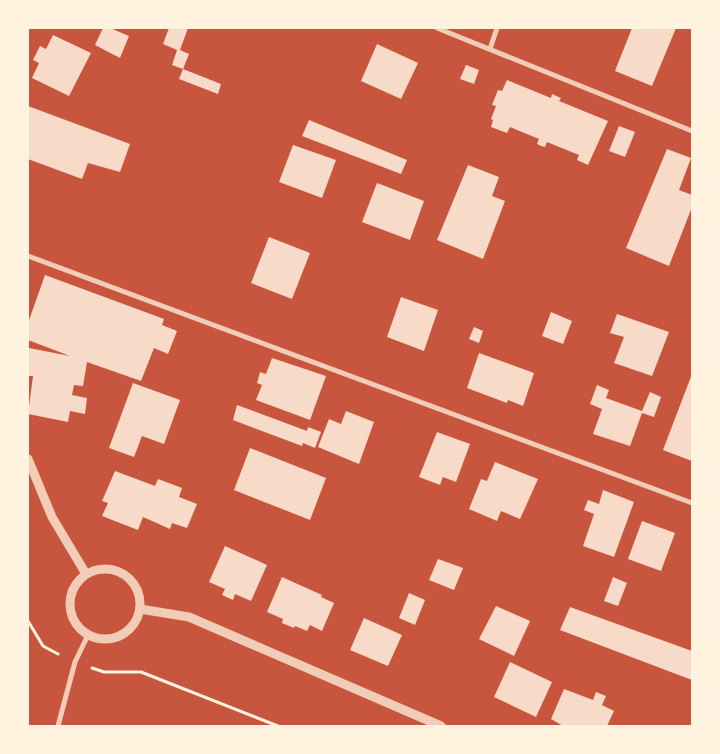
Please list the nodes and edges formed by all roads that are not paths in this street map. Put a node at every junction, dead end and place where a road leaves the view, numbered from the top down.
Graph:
1 (437, 28) edge
2 (498, 28) edge
3 (490, 49) junction
4 (692, 130) edge
5 (28, 256) edge
6 (28, 459) edge
7 (692, 504) edge
8 (86, 574) junction
9 (140, 609) junction
10 (88, 635) junction
11 (58, 726) edge
12 (441, 726) edge

1 - 3 street
2 - 3 street
3 - 4 street
5 - 7 street
6 - 8 street
8 - 9 street
8 - 10 street
9 - 10 street
9 - 12 street
10 - 11 street

